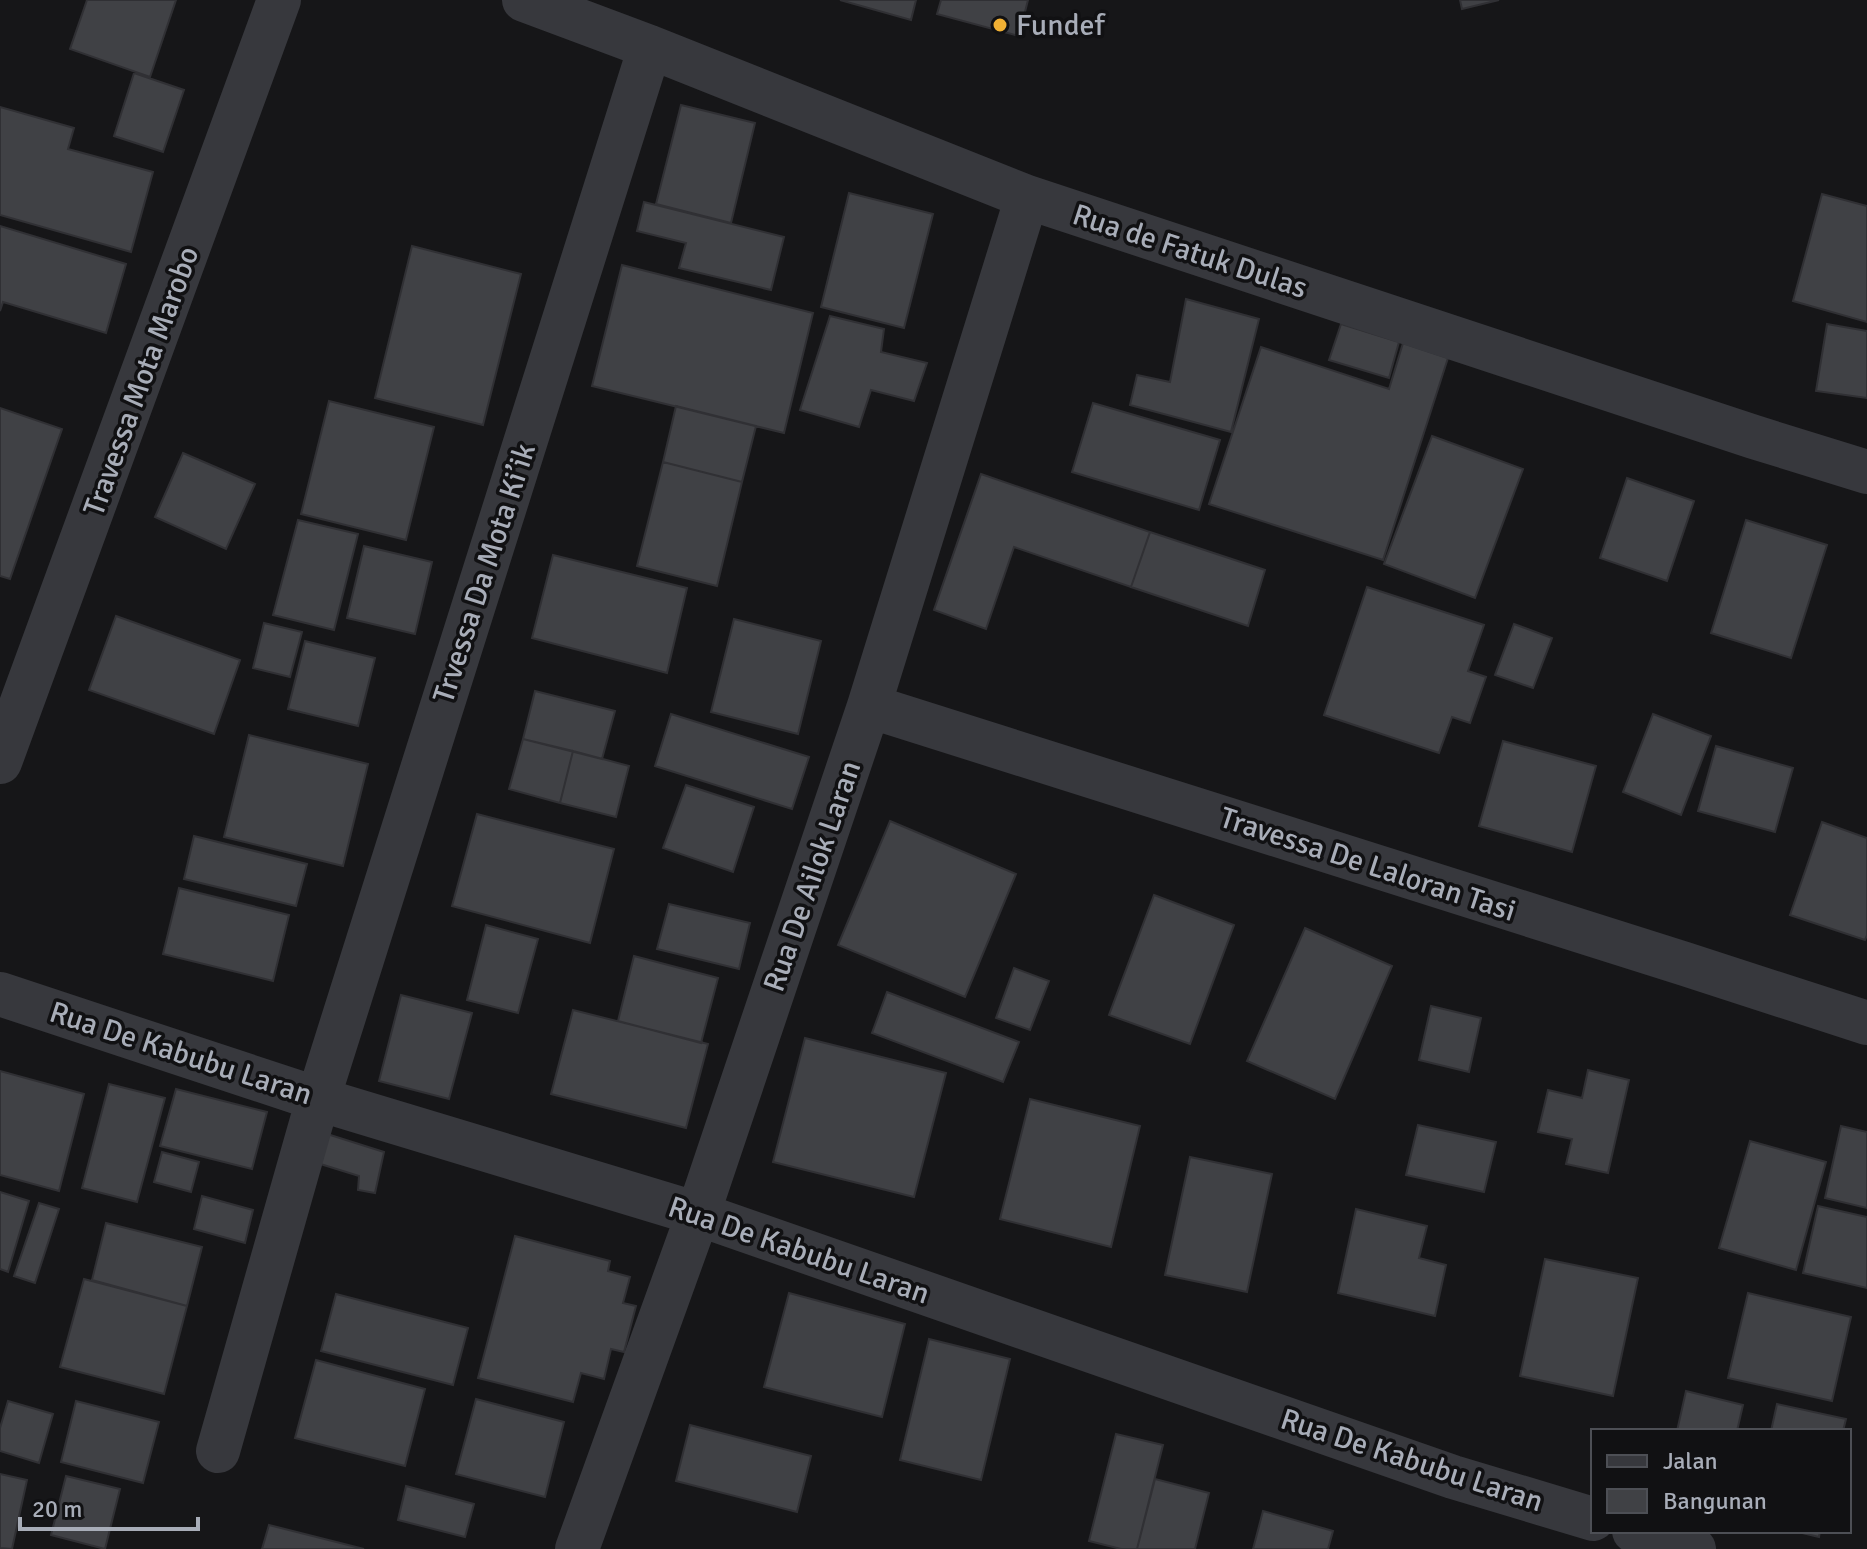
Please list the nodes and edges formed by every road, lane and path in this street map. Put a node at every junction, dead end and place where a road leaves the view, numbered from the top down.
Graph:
1 (279, 0) edge
2 (524, 0) edge
3 (650, 47) junction
4 (1027, 197) junction
5 (1867, 472) edge
6 (869, 706) junction
7 (0, 762) edge
8 (0, 994) edge
9 (1867, 1023) edge
10 (318, 1099) junction
11 (698, 1214) junction
12 (218, 1451) dead end
13 (1591, 1518) edge
14 (1641, 1533) edge
15 (577, 1549) edge
16 (1694, 1549) edge

1 - 7 street, Travessa Mota Marobo
2 - 3 street, Rua de Fatuk Dulas
3 - 4 street, Rua de Fatuk Dulas
3 - 10 street, Trvessa Da Mota Ki’ik
4 - 5 street, Rua de Fatuk Dulas
4 - 6 street, Rua De Ailok Laran
6 - 9 street, Travessa De Laloran Tasi
6 - 11 street, Rua De Ailok Laran
8 - 10 street, Rua De Kabubu Laran
10 - 11 street, Rua De Kabubu Laran
10 - 12 street, Trvessa Da Mota Ki’ik
11 - 13 street, Rua De Kabubu Laran
11 - 15 street, Rua De Ailok Laran
14 - 16 street

